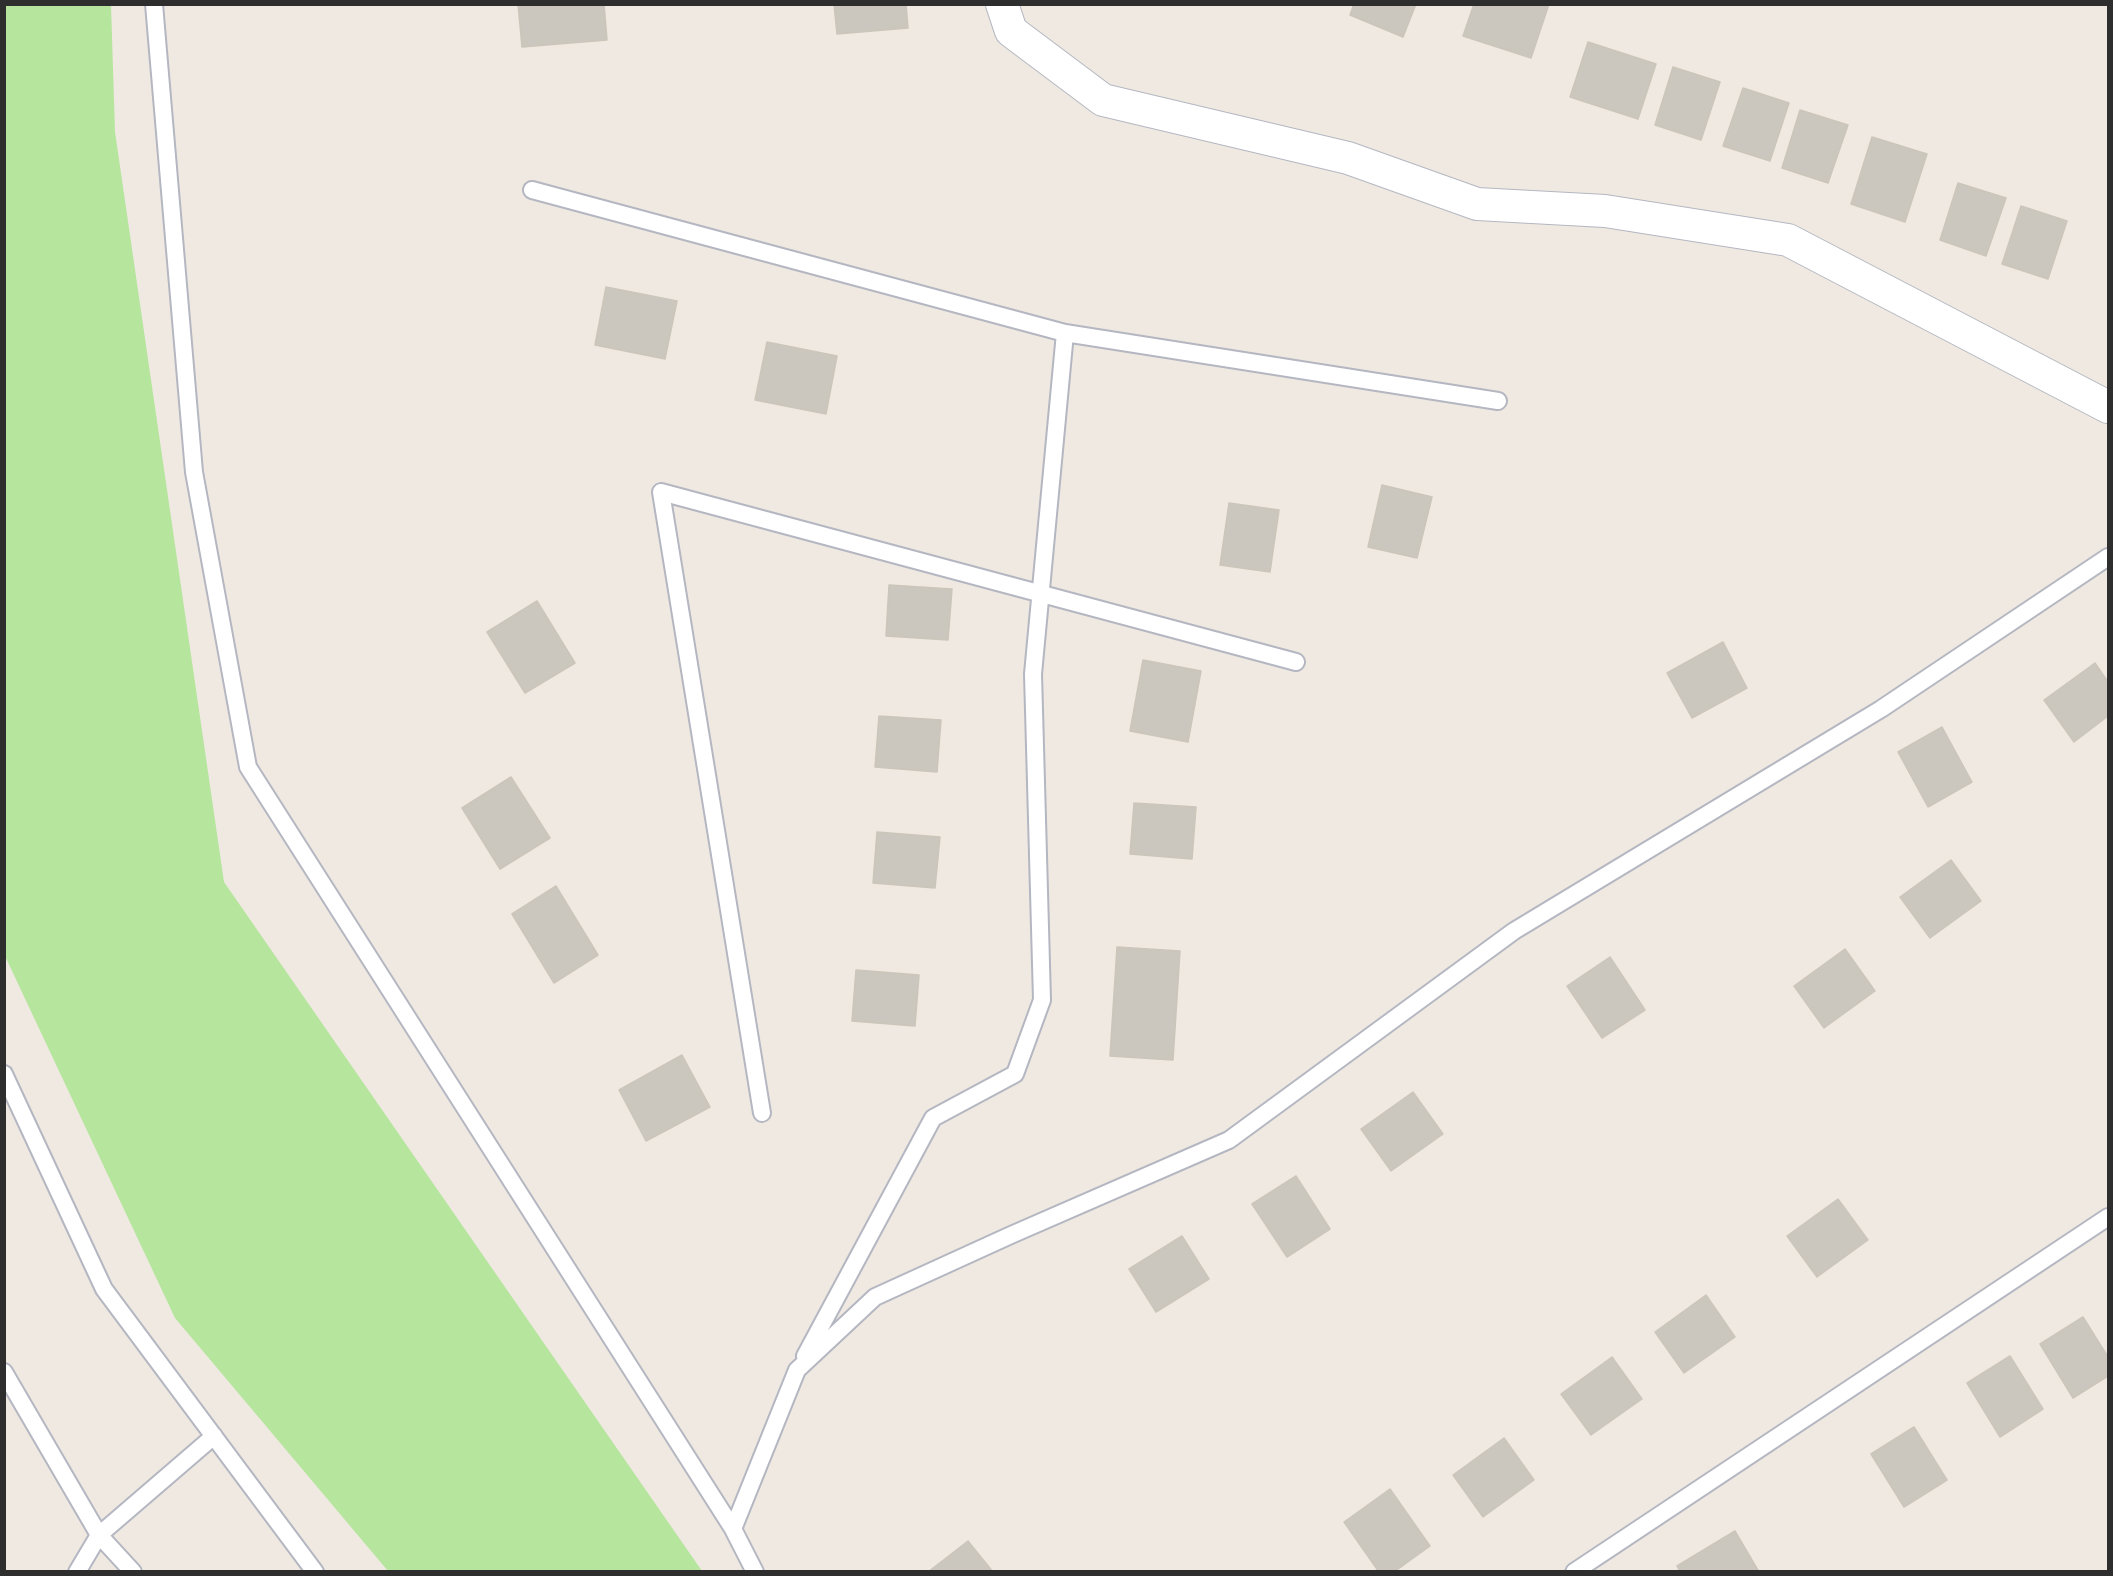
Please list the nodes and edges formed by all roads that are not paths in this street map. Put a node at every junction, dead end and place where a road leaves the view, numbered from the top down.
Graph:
1 (154, 4) edge
2 (1002, 4) edge
3 (532, 190) dead end
4 (1065, 333) junction
5 (1498, 401) dead end
6 (2109, 407) edge
7 (2109, 557) edge
8 (1040, 592) junction
9 (1296, 662) dead end
10 (4, 1074) edge
11 (762, 1113) dead end
12 (2109, 1216) edge
13 (797, 1370) junction
14 (4, 1372) edge
15 (214, 1436) junction
16 (733, 1529) junction
17 (99, 1535) junction
18 (78, 1572) edge
19 (133, 1572) edge
20 (315, 1572) edge
21 (755, 1572) edge
22 (1574, 1572) edge

1 - 16 lane
2 - 6 street
3 - 4 lane
4 - 5 lane
4 - 8 lane
7 - 13 lane
8 - 9 lane
8 - 11 lane
8 - 13 lane
10 - 15 lane
12 - 22 lane
13 - 16 lane
14 - 17 lane
15 - 17 lane
15 - 20 lane
16 - 21 lane
17 - 18 lane
17 - 19 lane

